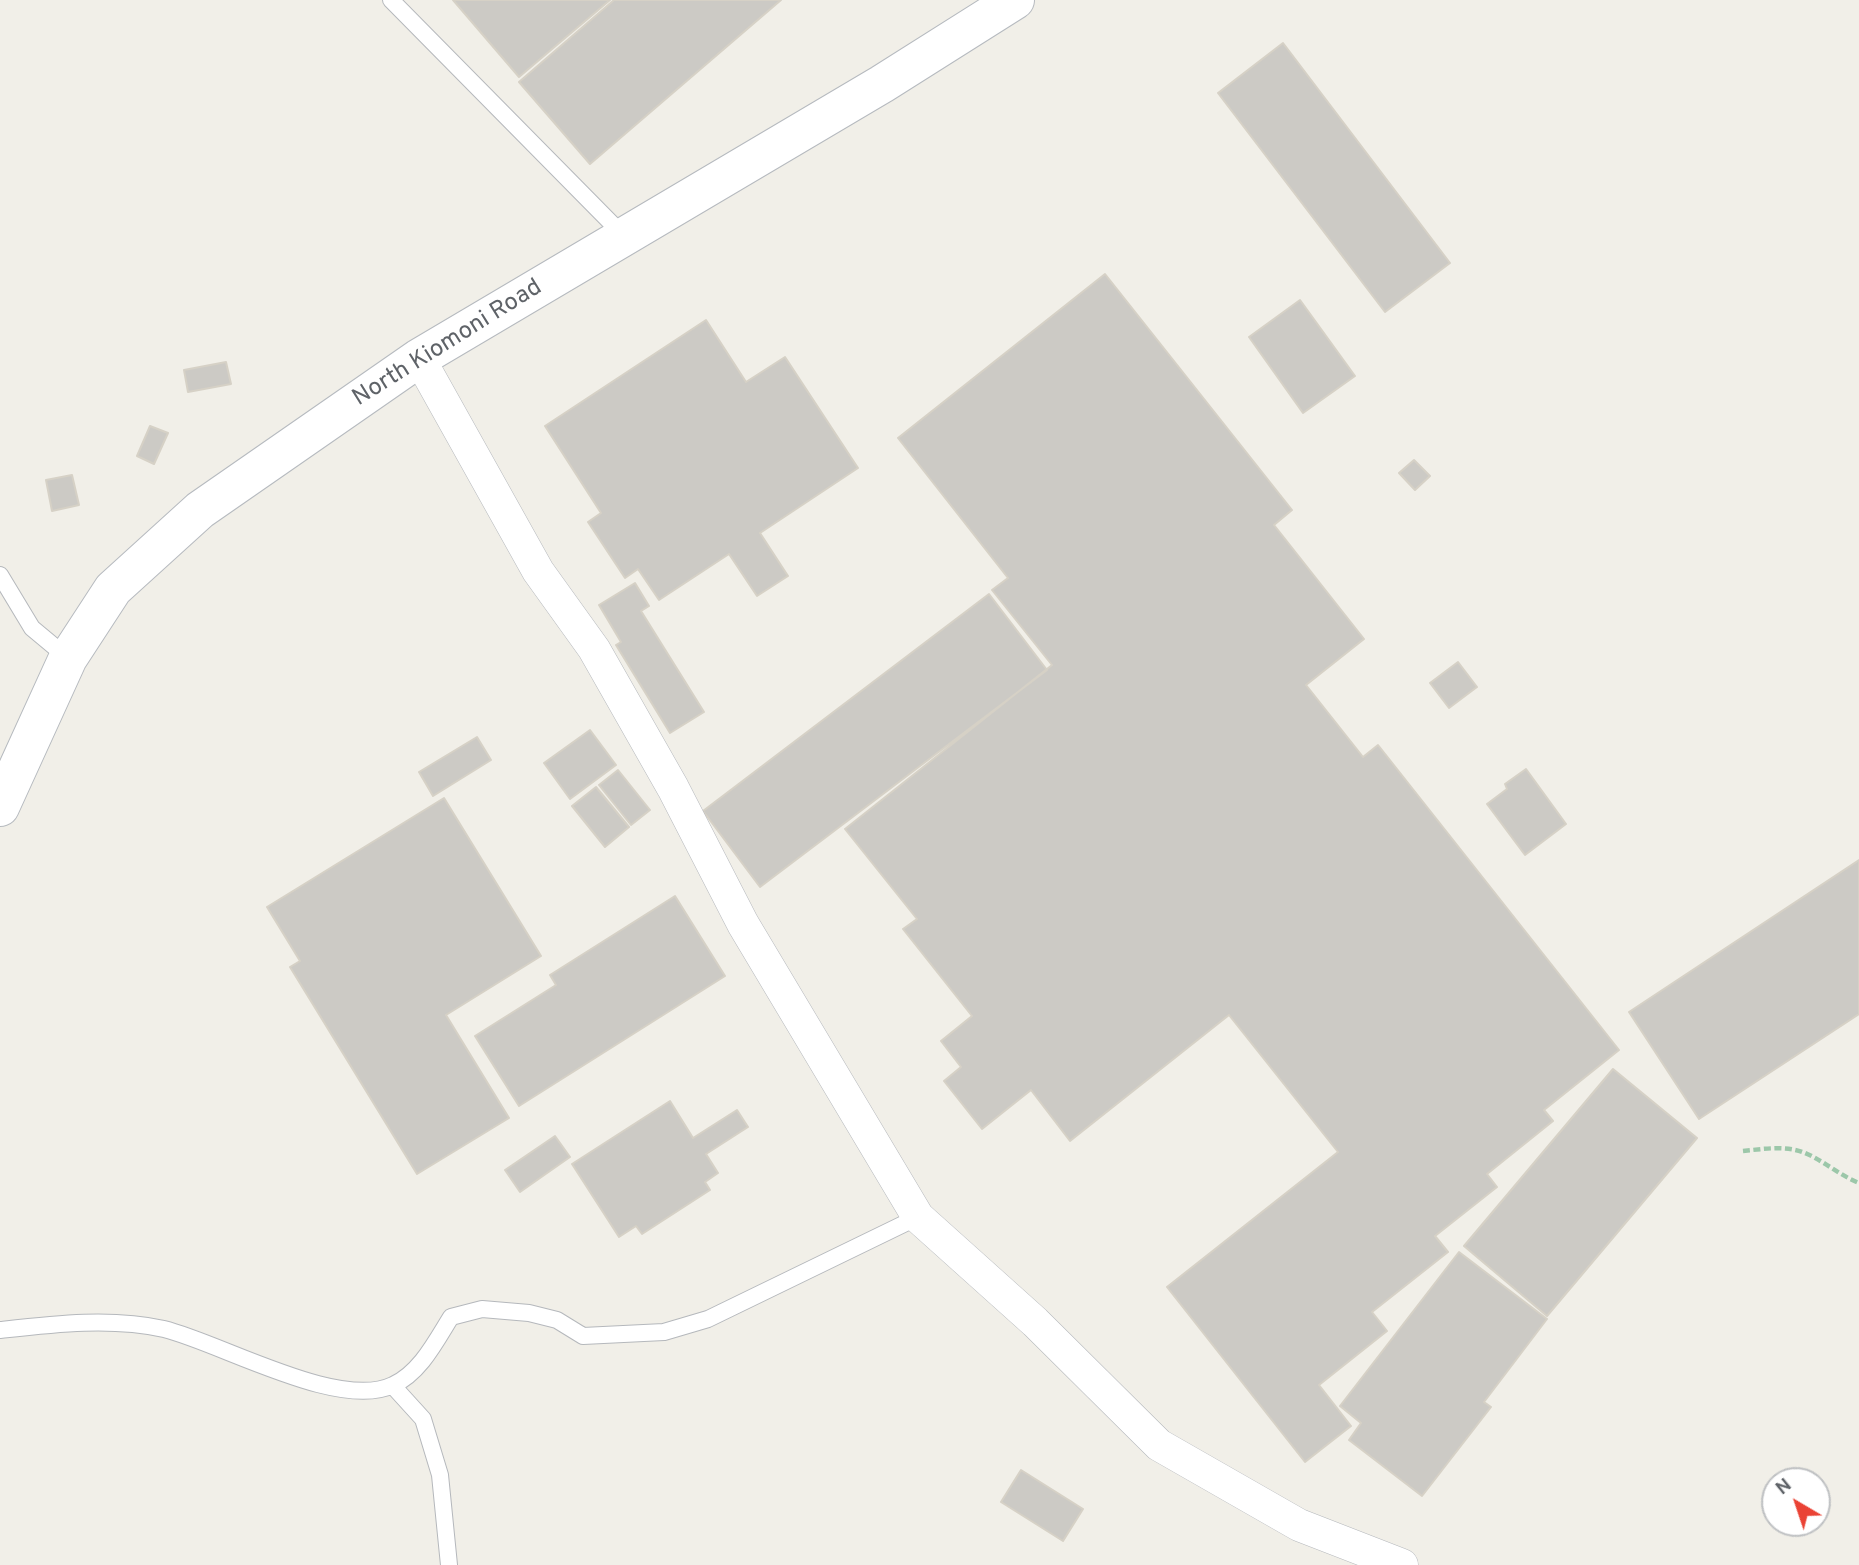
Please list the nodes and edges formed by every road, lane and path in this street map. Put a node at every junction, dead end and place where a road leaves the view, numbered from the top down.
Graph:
1 (391, 0) edge
2 (1015, 0) edge
3 (624, 236) junction
4 (419, 358) junction
5 (0, 575) edge
6 (68, 658) junction
7 (1, 801) edge
8 (1743, 1152) dead end
9 (1859, 1183) edge
10 (918, 1217) junction
11 (0, 1331) edge
12 (393, 1386) junction
13 (450, 1565) edge
14 (1402, 1565) edge

1 - 3 lane
2 - 3 main road, North Kiomoni Road
3 - 4 main road, North Kiomoni Road
4 - 6 main road, North Kiomoni Road
4 - 10 street
5 - 6 lane
6 - 7 main road, North Kiomoni Road
8 - 9 path
10 - 12 lane
10 - 14 street
11 - 12 lane
12 - 13 lane

